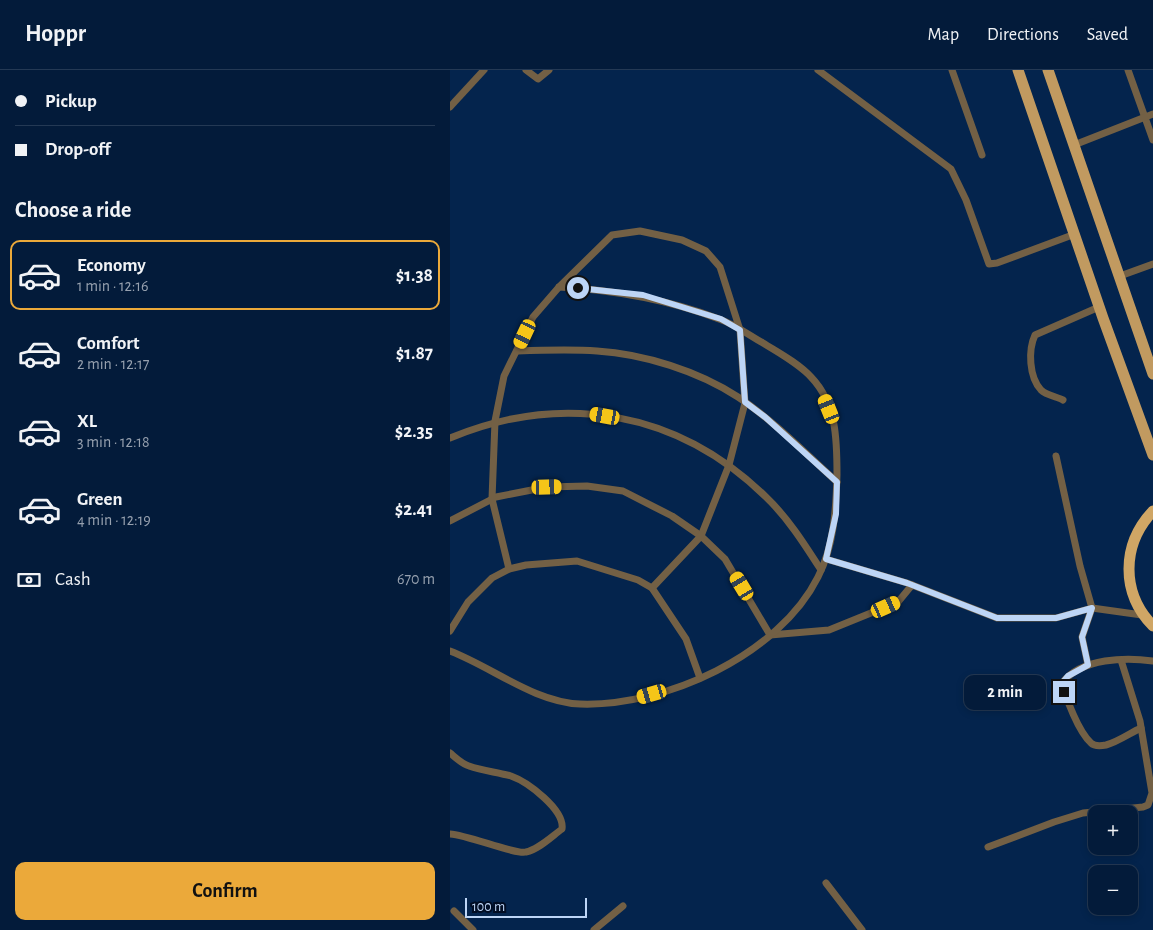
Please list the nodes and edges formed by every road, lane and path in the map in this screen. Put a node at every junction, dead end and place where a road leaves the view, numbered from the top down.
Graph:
1 (484, 70) edge
2 (526, 70) edge
3 (548, 70) edge
4 (818, 70) edge
5 (952, 70) edge
6 (1018, 70) edge
7 (1048, 70) edge
8 (1128, 70) edge
9 (450, 107) edge
10 (1153, 114) edge
11 (1145, 117) junction
12 (1153, 140) edge
13 (1074, 145) junction
14 (982, 155) dead end
15 (1074, 234) junction
16 (1153, 264) edge
17 (1120, 276) junction
18 (559, 287) junction
19 (1099, 307) junction
20 (740, 330) junction
21 (517, 351) junction
22 (1153, 374) edge
23 (1063, 400) dead end
24 (745, 402) junction
25 (495, 421) junction
26 (450, 438) edge
27 (1153, 455) edge
28 (1056, 456) dead end
29 (729, 465) junction
30 (837, 482) junction
31 (492, 499) junction
32 (1153, 511) edge
33 (450, 520) edge
34 (701, 536) junction
35 (826, 559) junction
36 (509, 570) junction
37 (822, 570) junction
38 (912, 585) junction
39 (652, 588) junction
40 (1092, 608) junction
41 (1142, 615) junction
42 (1153, 626) edge
43 (450, 631) edge
44 (770, 635) junction
45 (450, 652) edge
46 (1121, 660) junction
47 (1153, 661) edge
48 (1088, 665) junction
49 (700, 678) junction
50 (1141, 728) junction
51 (450, 753) edge
52 (450, 834) edge
53 (988, 847) dead end
54 (826, 883) dead end
55 (624, 906) dead end
56 (451, 910) edge
57 (473, 930) edge
58 (594, 930) edge
59 (862, 930) edge

1 - 9 street
2 - 3 street
4 - 15 street
5 - 14 street
6 - 15 main road
7 - 13 main road
8 - 11 street
10 - 11 street
11 - 12 street
11 - 13 street
13 - 17 main road
15 - 19 main road
16 - 17 street
17 - 22 main road
18 - 20 street
18 - 20 street
18 - 21 street
19 - 23 street
19 - 27 main road
20 - 24 street
20 - 30 street
21 - 24 street
21 - 25 street
24 - 29 street
24 - 30 street
25 - 26 street
25 - 29 street
25 - 31 street
28 - 40 street
29 - 34 street
29 - 37 street
30 - 35 street
31 - 33 street
31 - 34 street
31 - 36 street
32 - 41 highway
34 - 39 street
34 - 44 street
35 - 37 street
35 - 38 street
36 - 39 street
36 - 43 street
37 - 44 street
38 - 40 street
38 - 44 street
39 - 49 street
40 - 41 street
40 - 48 street
41 - 42 highway
44 - 49 street
45 - 49 street
46 - 47 street
46 - 48 street
46 - 50 street
48 - 50 street
50 - 53 street
51 - 52 street
54 - 59 street
55 - 58 street
56 - 57 street

